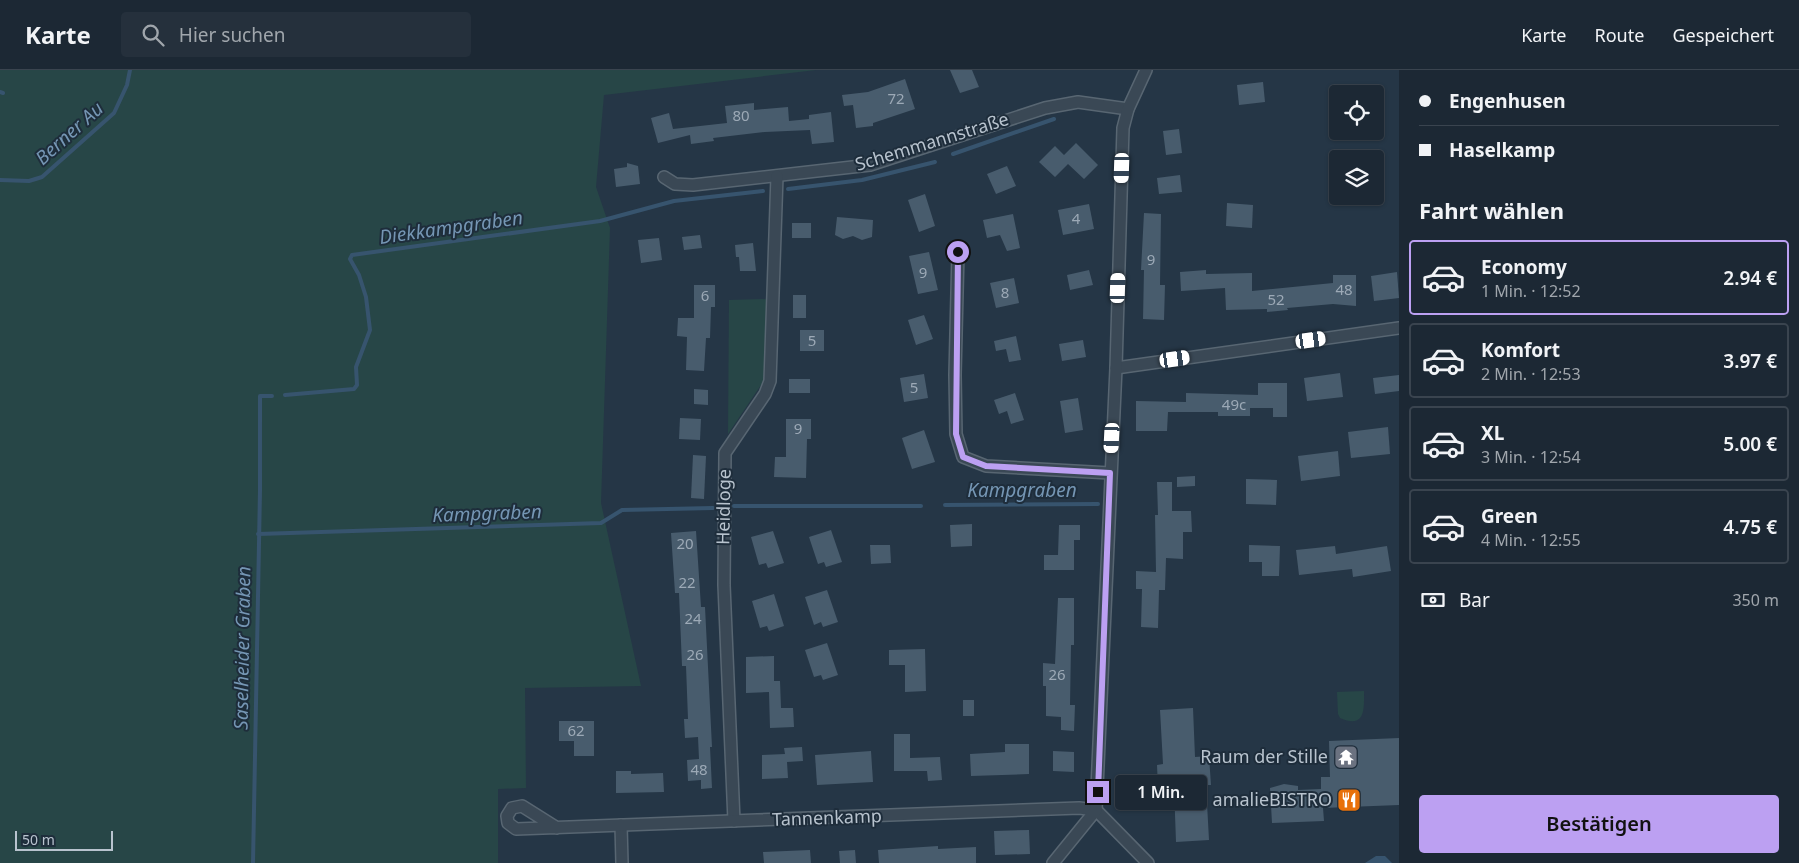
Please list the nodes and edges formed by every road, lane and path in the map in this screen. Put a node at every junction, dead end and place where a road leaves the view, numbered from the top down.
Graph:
1 (1146, 70) edge
2 (1128, 109) junction
3 (777, 176) junction
4 (664, 177) dead end
5 (958, 252) dead end
6 (1399, 328) edge
7 (1116, 368) junction
8 (1110, 473) junction
9 (1096, 810) junction
10 (734, 821) junction
11 (621, 825) junction
12 (557, 828) dead end
13 (622, 863) edge
14 (1053, 863) edge
15 (1148, 863) edge

1 - 2 street
2 - 3 street, Schemmannstraße
2 - 7 street
3 - 4 street, Schemmannstraße
3 - 10 street, Heidloge
5 - 8 street
6 - 7 street
7 - 8 street
8 - 9 street
9 - 10 street, Tannenkamp
9 - 14 street
9 - 15 street
10 - 11 street, Tannenkamp
11 - 12 street, Tannenkamp
11 - 13 street

